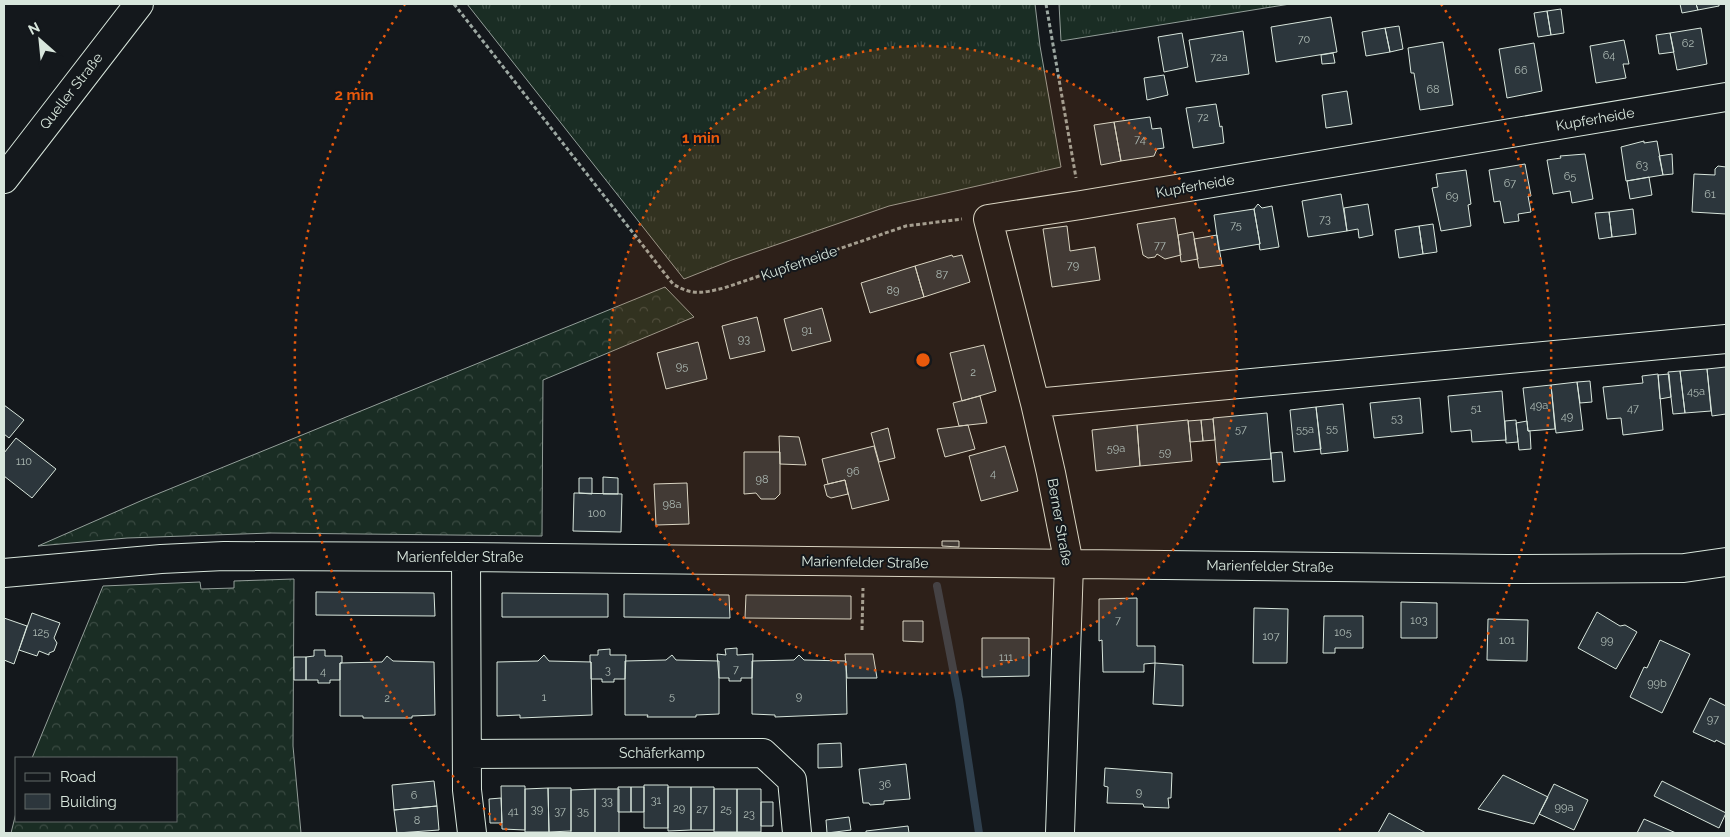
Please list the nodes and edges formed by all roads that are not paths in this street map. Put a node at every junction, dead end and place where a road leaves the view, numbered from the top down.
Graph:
1 (139, 4) edge
2 (1726, 97) edge
3 (4, 179) edge
4 (988, 219) joint
5 (1726, 339) edge
6 (1035, 402) junction
7 (466, 557) junction
8 (1726, 562) edge
9 (1069, 564) junction
10 (4, 573) edge
11 (467, 754) junction
12 (472, 833) edge
13 (797, 833) edge
14 (1060, 833) edge

1 - 3 street, Queller Straße
2 - 4 street, Kupferheide
4 - 6 street, Berner Straße
5 - 6 street
6 - 9 street, Berner Straße
7 - 9 street, Marienfelder Straße
7 - 10 street, Marienfelder Straße
7 - 11 street
8 - 9 street, Marienfelder Straße
9 - 14 street, Berner Straße
11 - 12 street
11 - 13 street, Schäferkamp

